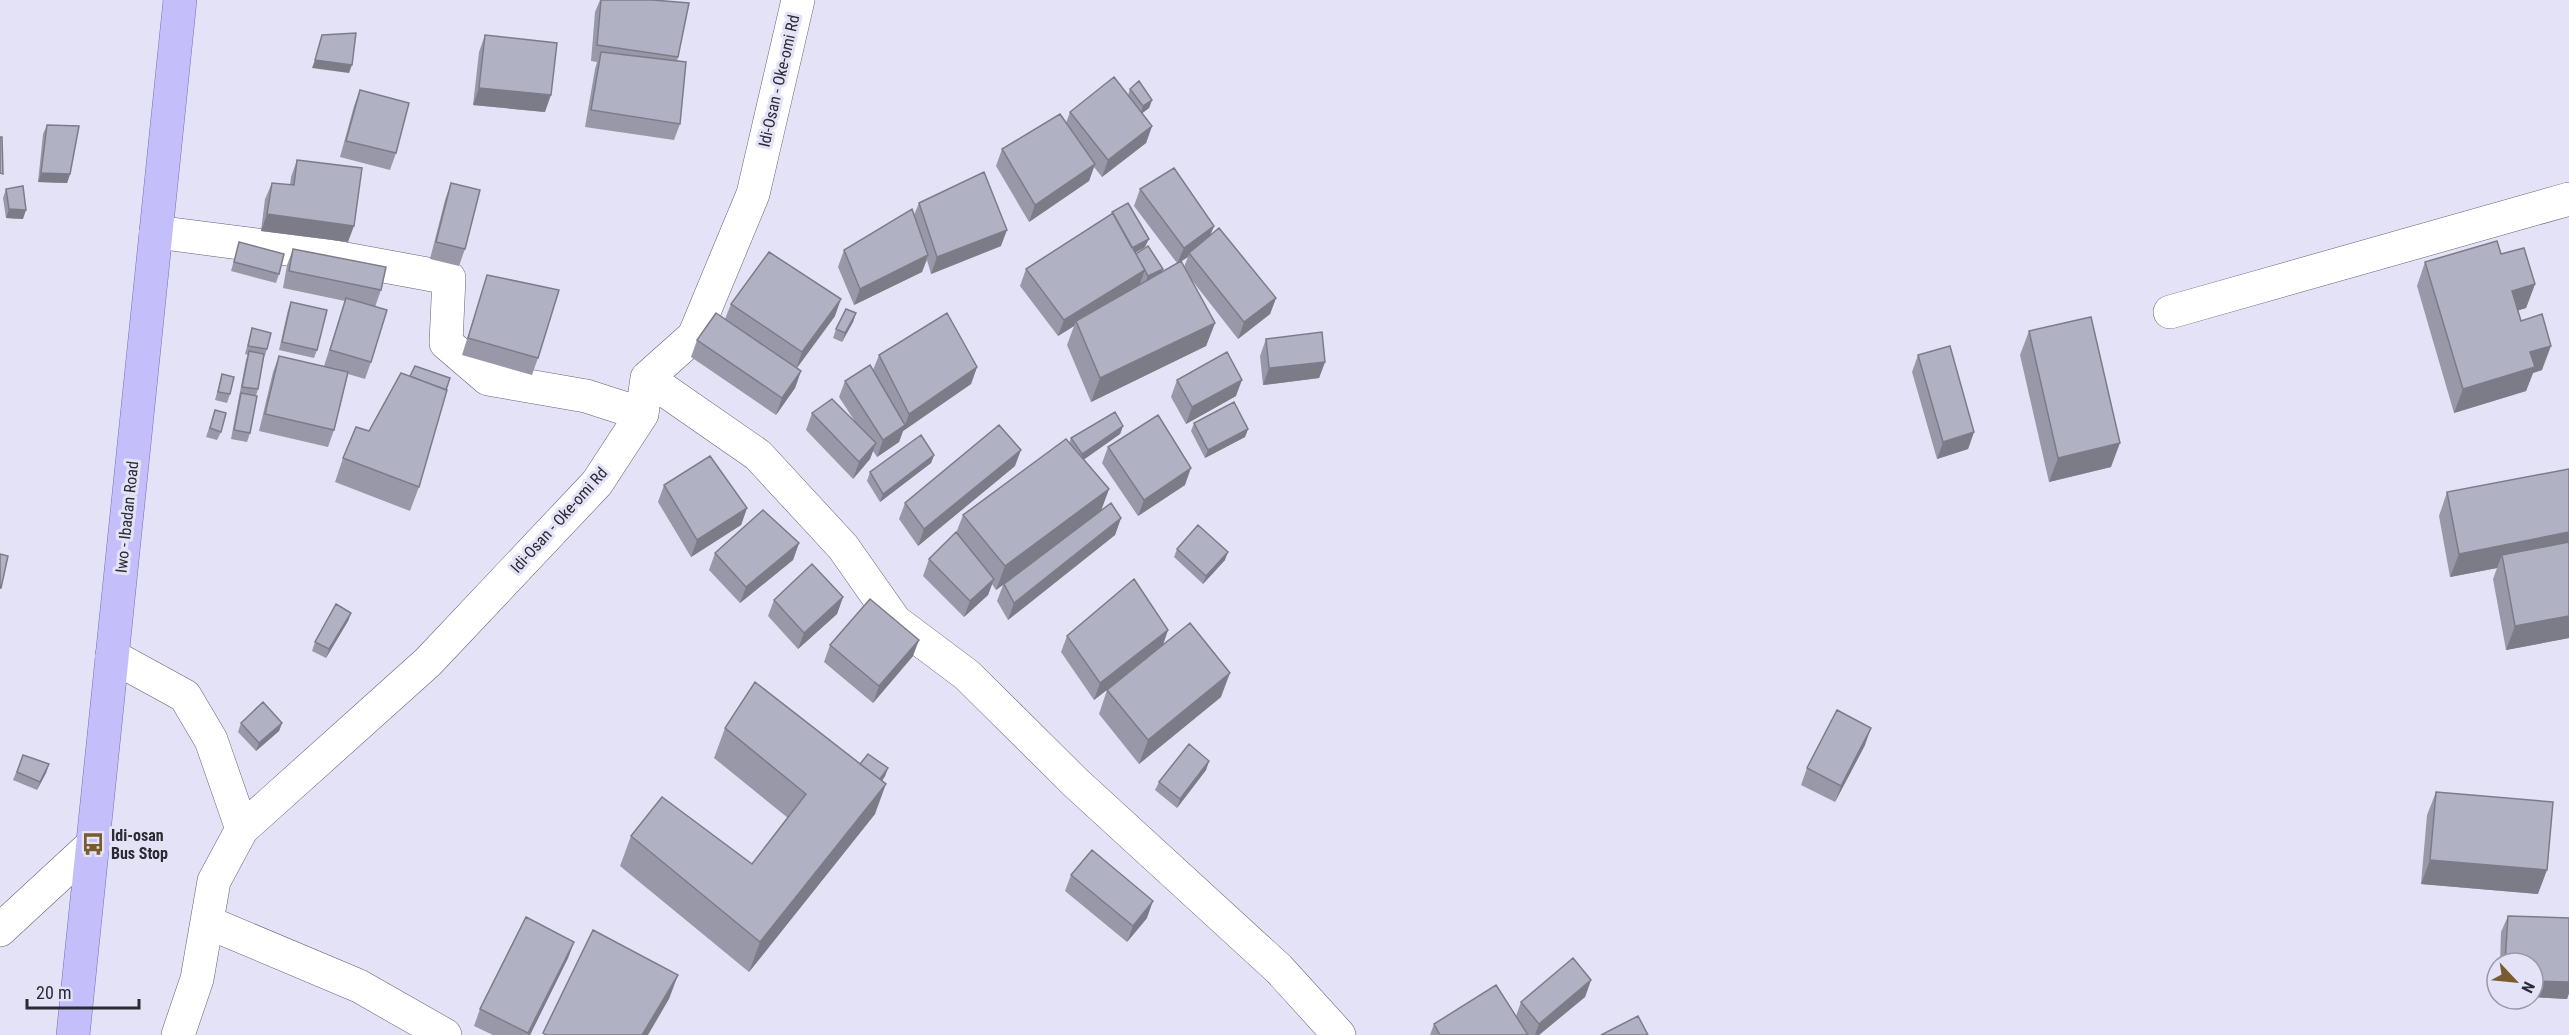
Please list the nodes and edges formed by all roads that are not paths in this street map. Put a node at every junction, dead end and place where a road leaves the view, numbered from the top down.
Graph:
1 (180, 0) edge
2 (798, 0) edge
3 (2569, 199) edge
4 (156, 232) junction
5 (2170, 312) dead end
6 (647, 378) junction
7 (642, 414) junction
8 (112, 656) junction
9 (242, 829) junction
10 (93, 844) junction
11 (207, 922) junction
12 (0, 930) edge
13 (74, 1035) edge
14 (178, 1035) edge
15 (445, 1035) edge
16 (1339, 1035) edge

1 - 4 main road, Iwo - Ibadan Road
2 - 6 street, Idi-Osan - Oke-omi Rd
3 - 5 street
4 - 7 street
4 - 8 main road, Iwo - Ibadan Road
6 - 7 street, Idi-Osan - Oke-omi Rd
6 - 16 street
7 - 9 street, Idi-Osan - Oke-omi Rd
8 - 9 street
8 - 10 main road, Iwo - Ibadan Road
9 - 11 street, Idi-Osan - Oke-omi Rd
10 - 12 street
10 - 13 main road, Iwo - Ibadan Road
11 - 14 street, Idi-Osan - Oke-omi Rd
11 - 15 street

